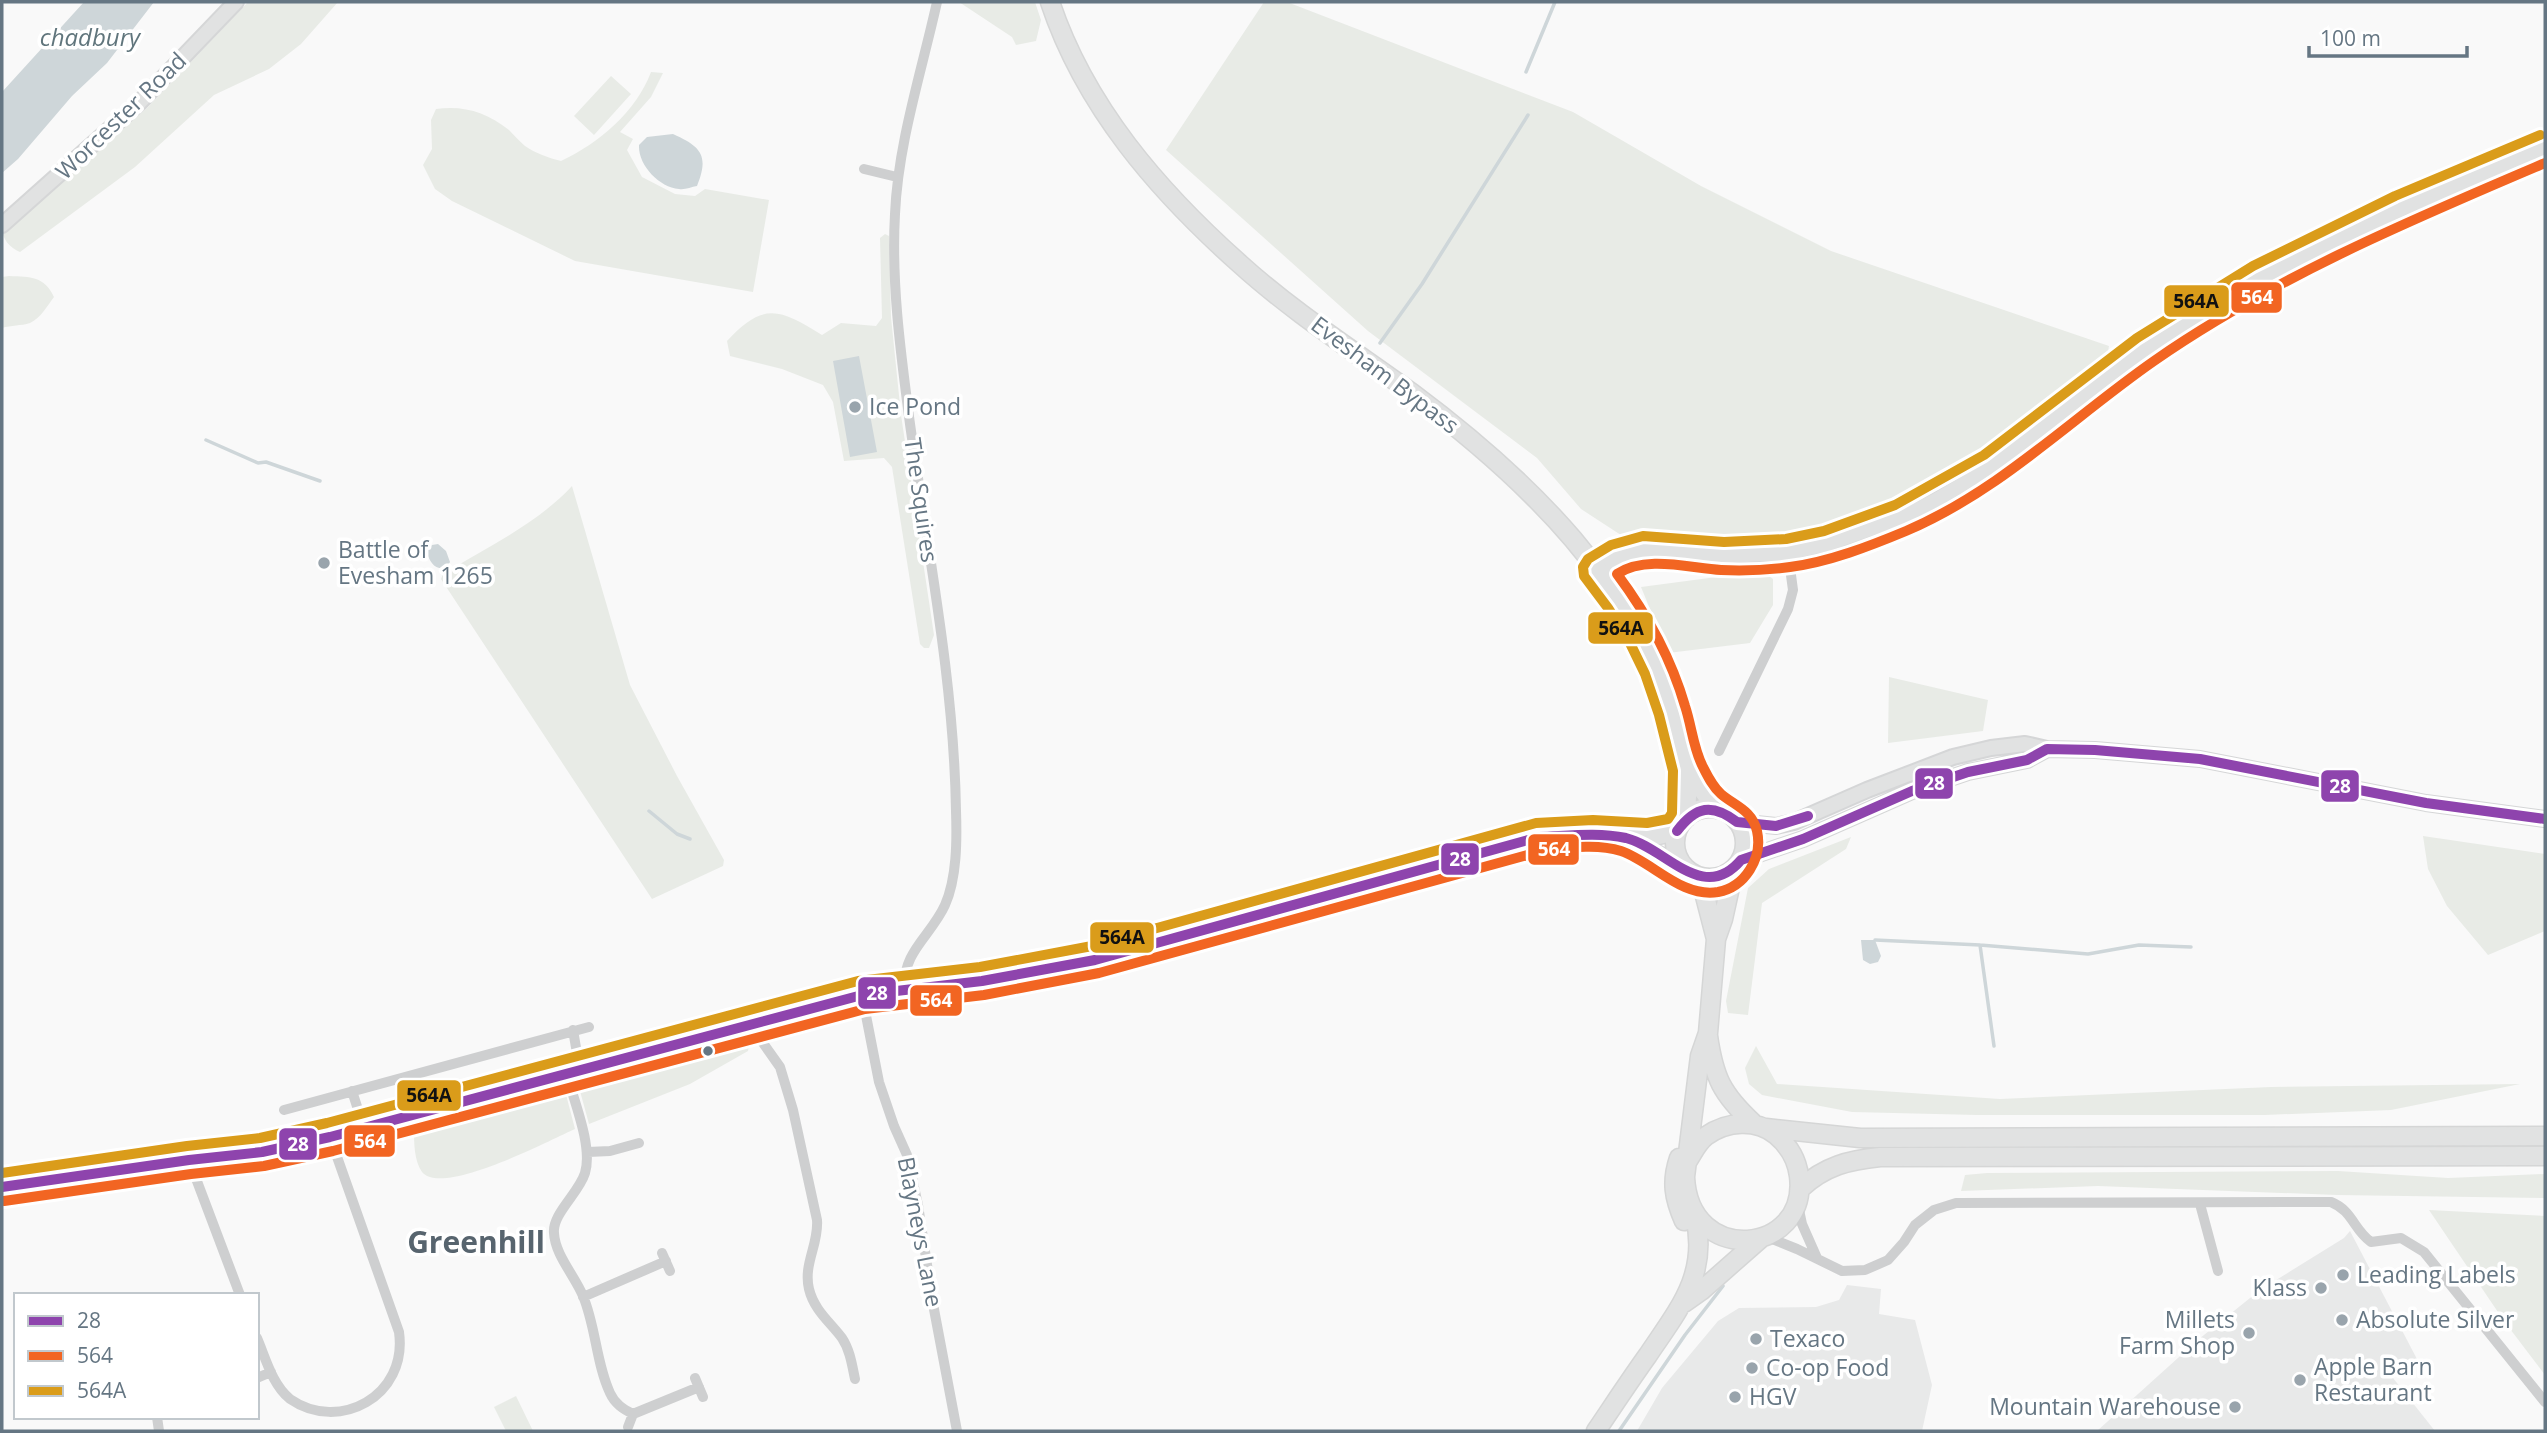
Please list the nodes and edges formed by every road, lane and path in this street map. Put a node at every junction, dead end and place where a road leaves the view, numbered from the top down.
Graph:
1 (236, 2) edge
2 (937, 2) edge
3 (1049, 2) edge
4 (2545, 148) edge
5 (864, 169) dead end
6 (897, 177) junction
7 (2, 225) edge
8 (1788, 552) junction
9 (1597, 570) junction
10 (2046, 749) junction
11 (1719, 751) dead end
12 (1687, 769) junction
13 (1717, 809) junction
14 (2545, 819) edge
15 (1737, 822) junction
16 (1681, 825) junction
17 (1629, 839) junction
18 (1737, 864) junction
19 (1693, 874) junction
20 (1716, 939) junction
21 (905, 988) junction
22 (862, 995) junction
23 (751, 1026) junction
24 (589, 1027) dead end
25 (573, 1030) junction
26 (1707, 1033) junction
27 (574, 1073) junction
28 (352, 1091) junction
29 (284, 1110) dead end
30 (1759, 1126) junction
31 (1690, 1127) junction
32 (364, 1128) junction
33 (2545, 1136) edge
34 (330, 1137) junction
35 (639, 1143) dead end
36 (588, 1152) junction
37 (2545, 1156) edge
38 (189, 1160) junction
39 (1687, 1162) junction
40 (2, 1187) edge
41 (1799, 1196) junction
42 (2200, 1203) junction
43 (1695, 1217) junction
44 (1762, 1237) junction
45 (1817, 1258) junction
46 (666, 1262) dead end
47 (2218, 1272) dead end
48 (239, 1293) edge
49 (583, 1297) junction
50 (1684, 1303) junction
51 (1667, 1327) junction
52 (259, 1343) edge
53 (271, 1372) junction
54 (259, 1377) edge
55 (855, 1379) dead end
56 (699, 1387) dead end
57 (2545, 1402) edge
58 (633, 1414) junction
59 (628, 1427) dead end
60 (957, 1431) edge
61 (1596, 1431) edge

1 - 7 main road, Worcester Road
2 - 6 street, The Squires
3 - 9 highway, Evesham Bypass
4 - 8 main road
5 - 6 street
6 - 21 street, The Squires
8 - 9 main road
8 - 11 street
9 - 12 highway, Evesham Bypass
10 - 14 main road
10 - 15 main road
10 - 18 main road
12 - 13 highway, Evesham Bypass
12 - 16 highway, Evesham Bypass
13 - 15 highway
13 - 16 highway
15 - 18 highway
16 - 17 main road
16 - 19 highway
17 - 19 main road
17 - 21 main road
18 - 19 highway
18 - 20 highway
19 - 20 highway
20 - 26 highway
21 - 22 main road
22 - 23 main road
22 - 60 street, Blayneys Lane
23 - 27 main road
23 - 55 street
24 - 25 street
25 - 27 street
25 - 28 street
26 - 30 highway
26 - 31 highway
27 - 32 main road
27 - 36 street
28 - 29 street
28 - 32 street
30 - 33 highway
30 - 39 highway
30 - 41 highway
31 - 39 highway
31 - 51 highway
32 - 34 main road
34 - 38 main road
34 - 53 street
35 - 36 street
36 - 49 street
37 - 41 highway
38 - 40 main road
38 - 48 street
39 - 43 highway
41 - 44 highway
41 - 45 street
42 - 45 street
42 - 47 street
42 - 57 street
43 - 44 highway
43 - 50 highway
44 - 45 street
44 - 50 highway
46 - 49 street
49 - 58 street
50 - 51 highway
51 - 61 highway
52 - 53 street
53 - 54 street
56 - 58 street
58 - 59 street

